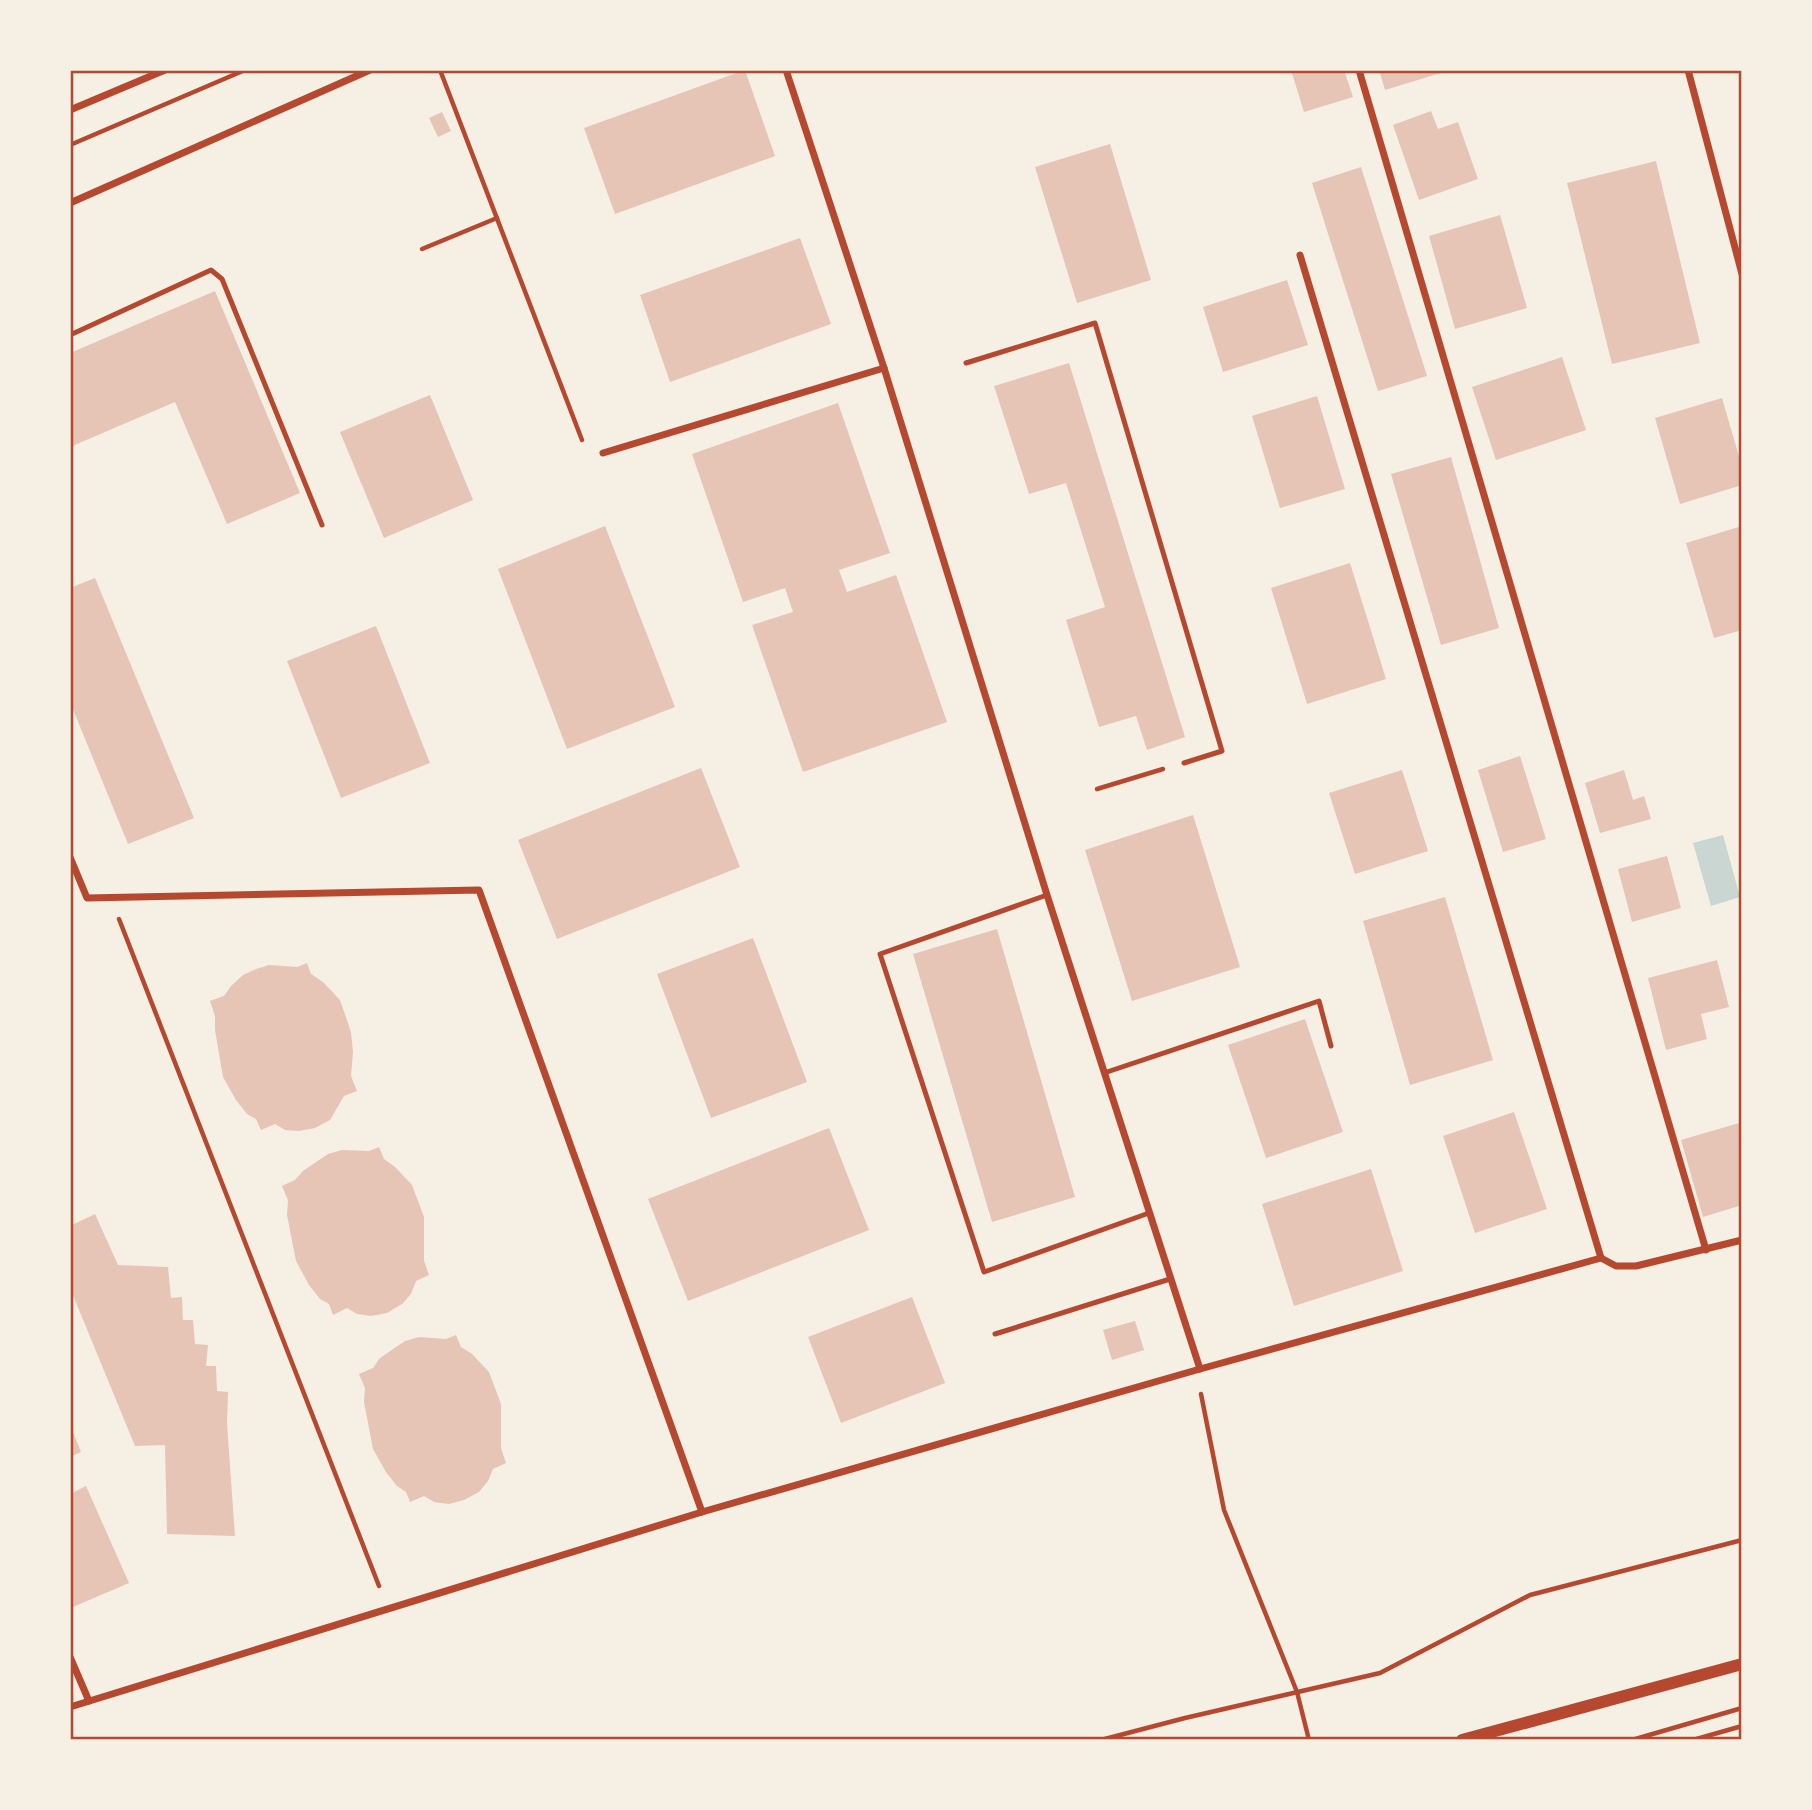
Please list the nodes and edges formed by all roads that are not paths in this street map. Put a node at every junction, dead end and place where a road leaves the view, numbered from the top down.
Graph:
1 (164, 70) edge
2 (370, 70) edge
3 (786, 70) edge
4 (1359, 70) edge
5 (1688, 70) edge
6 (71, 107) edge
7 (70, 203) edge
8 (1300, 256) dead end
9 (1742, 274) edge
10 (70, 335) edge
11 (966, 363) dead end
12 (884, 368) junction
13 (603, 453) road end
14 (322, 525) dead end
15 (1184, 763) road end
16 (70, 857) edge
17 (1047, 895) junction
18 (1331, 1046) dead end
19 (1104, 1073) junction
20 (1149, 1213) junction
21 (1742, 1240) edge
22 (1706, 1250) junction
23 (1601, 1258) junction
24 (1170, 1279) junction
25 (995, 1334) dead end
26 (1200, 1368) junction
27 (702, 1512) junction
28 (70, 1657) edge
29 (1742, 1664) edge
30 (89, 1701) junction
31 (70, 1707) edge
32 (1462, 1740) edge

1 - 6 street
2 - 7 street
3 - 12 street
4 - 22 street
5 - 9 street
8 - 23 street
10 - 14 lane
11 - 15 lane
12 - 13 street
12 - 17 street
16 - 27 street
17 - 19 street
17 - 20 lane
18 - 19 lane
19 - 20 street
20 - 24 street
21 - 22 street
22 - 23 street
23 - 26 street
24 - 25 lane
24 - 26 street
26 - 27 street
27 - 30 street
28 - 30 street
29 - 32 street
30 - 31 street

